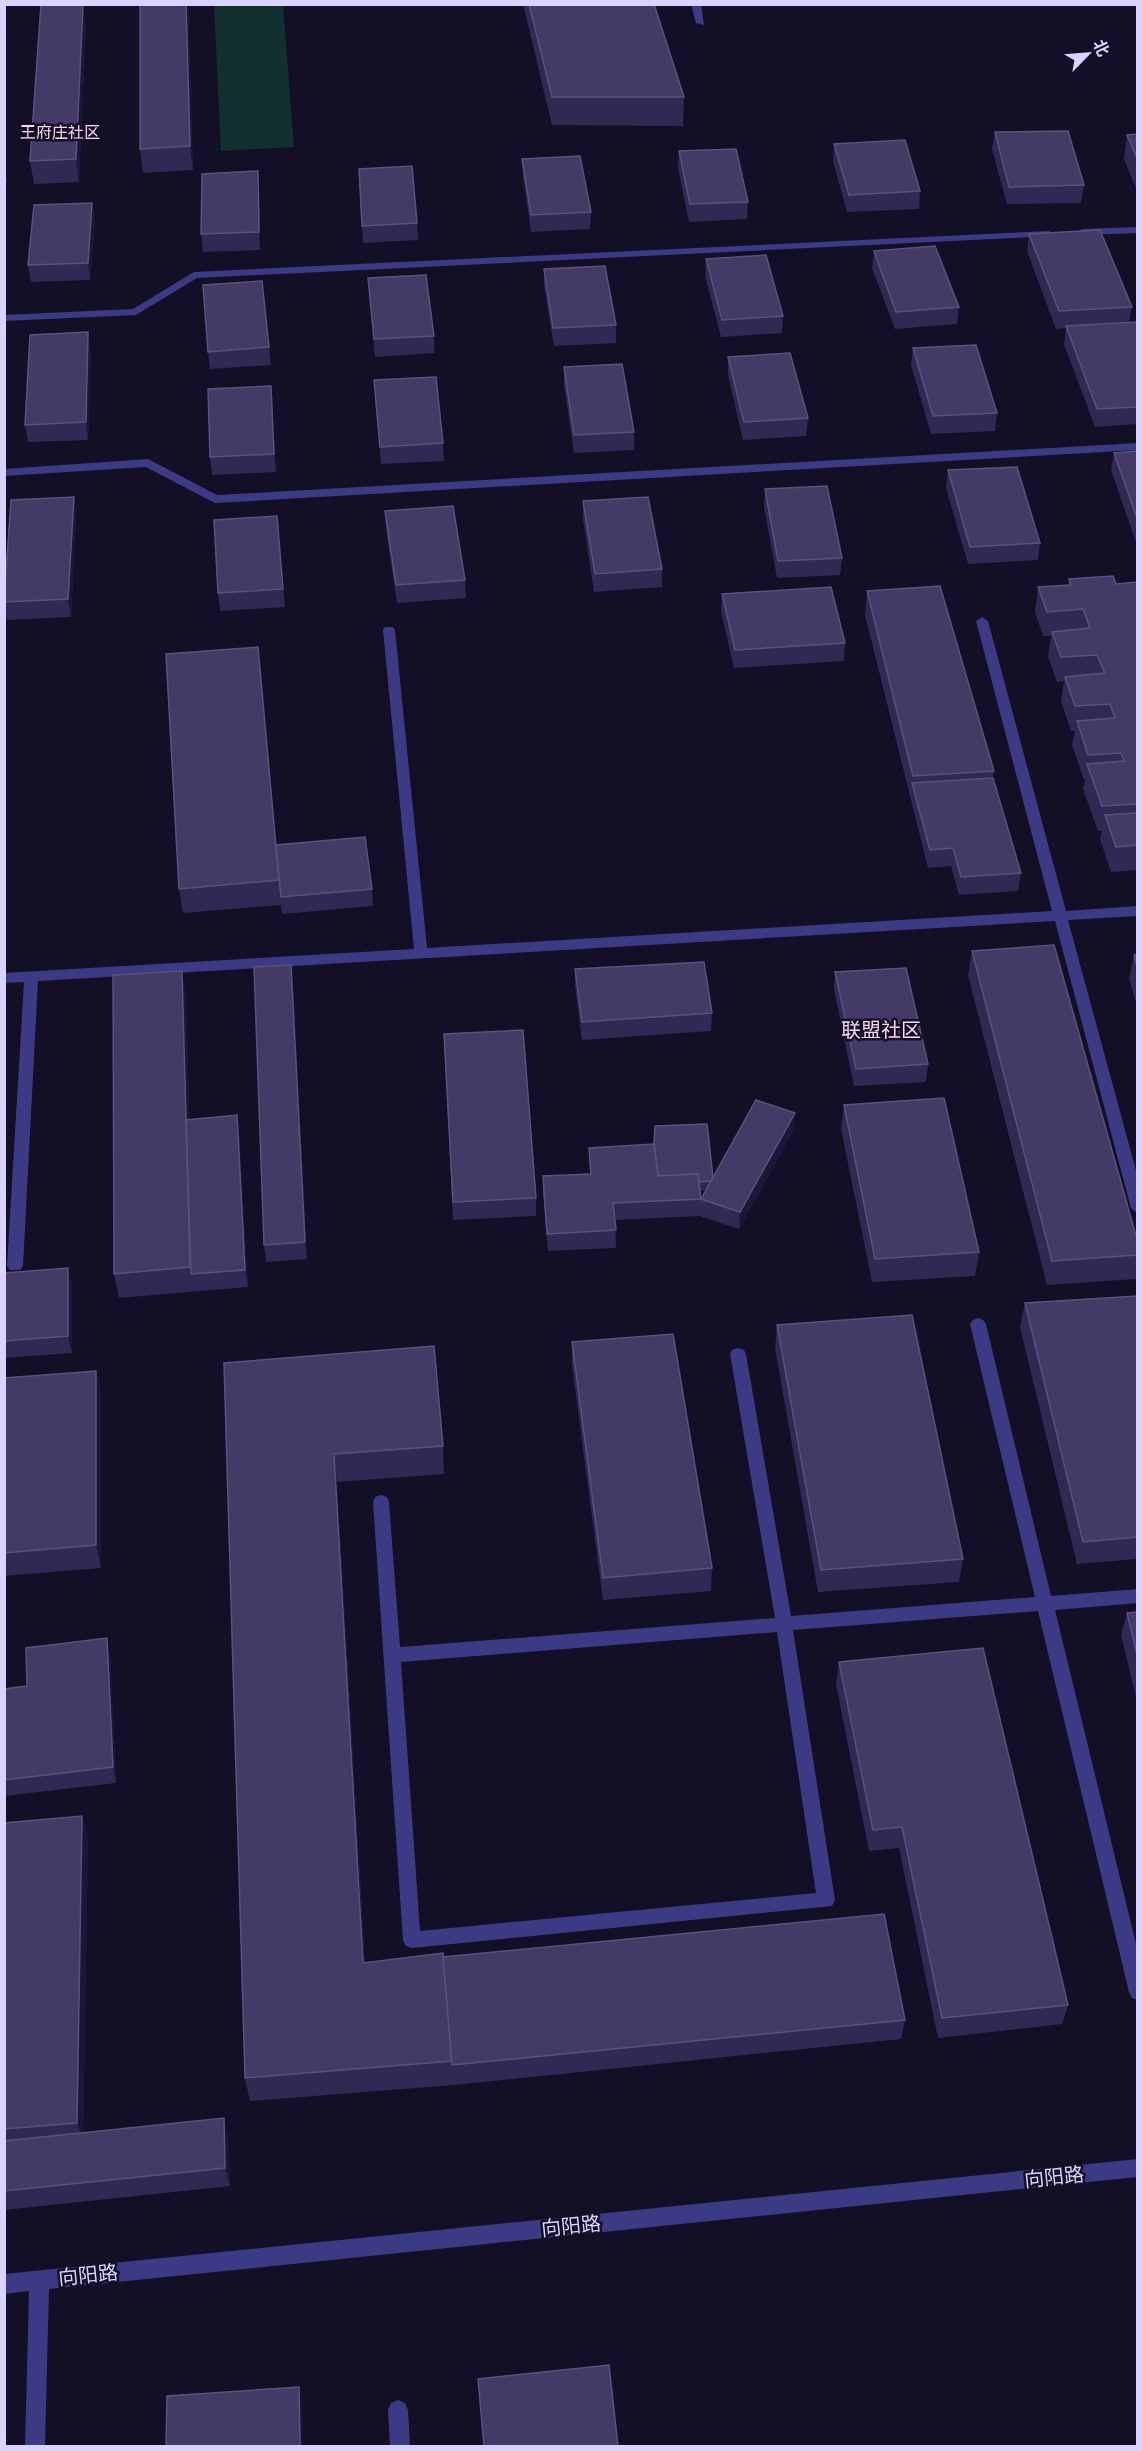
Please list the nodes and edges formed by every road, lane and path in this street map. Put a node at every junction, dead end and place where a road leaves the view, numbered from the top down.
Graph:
1 (696, 4) edge
2 (701, 23) dead end
3 (1137, 230) edge
4 (4, 318) edge
5 (1137, 446) edge
6 (4, 473) edge
7 (982, 621) dead end
8 (389, 630) dead end
9 (1137, 911) edge
10 (1060, 916) junction
11 (421, 953) junction
12 (31, 976) junction
13 (4, 978) edge
14 (1137, 1208) edge
15 (15, 1266) dead end
16 (978, 1324) dead end
17 (738, 1354) dead end
18 (381, 1502) dead end
19 (1137, 1596) edge
20 (1044, 1603) junction
21 (784, 1623) junction
22 (392, 1655) junction
23 (1137, 1992) edge
24 (1137, 2168) edge
25 (39, 2280) junction
26 (4, 2284) edge
27 (398, 2410) dead end
28 (35, 2446) edge
29 (400, 2446) edge

1 - 2 street
3 - 4 street
5 - 6 street
7 - 10 street
8 - 11 street
9 - 10 street
10 - 11 street
10 - 14 street
11 - 12 street
12 - 13 street
12 - 15 street
16 - 20 street
17 - 21 street
18 - 22 street
19 - 20 street
20 - 21 street
20 - 23 street
21 - 22 street
21 - 22 street
24 - 25 street, 向阳路
25 - 26 street, 向阳路
25 - 28 street
27 - 29 street

